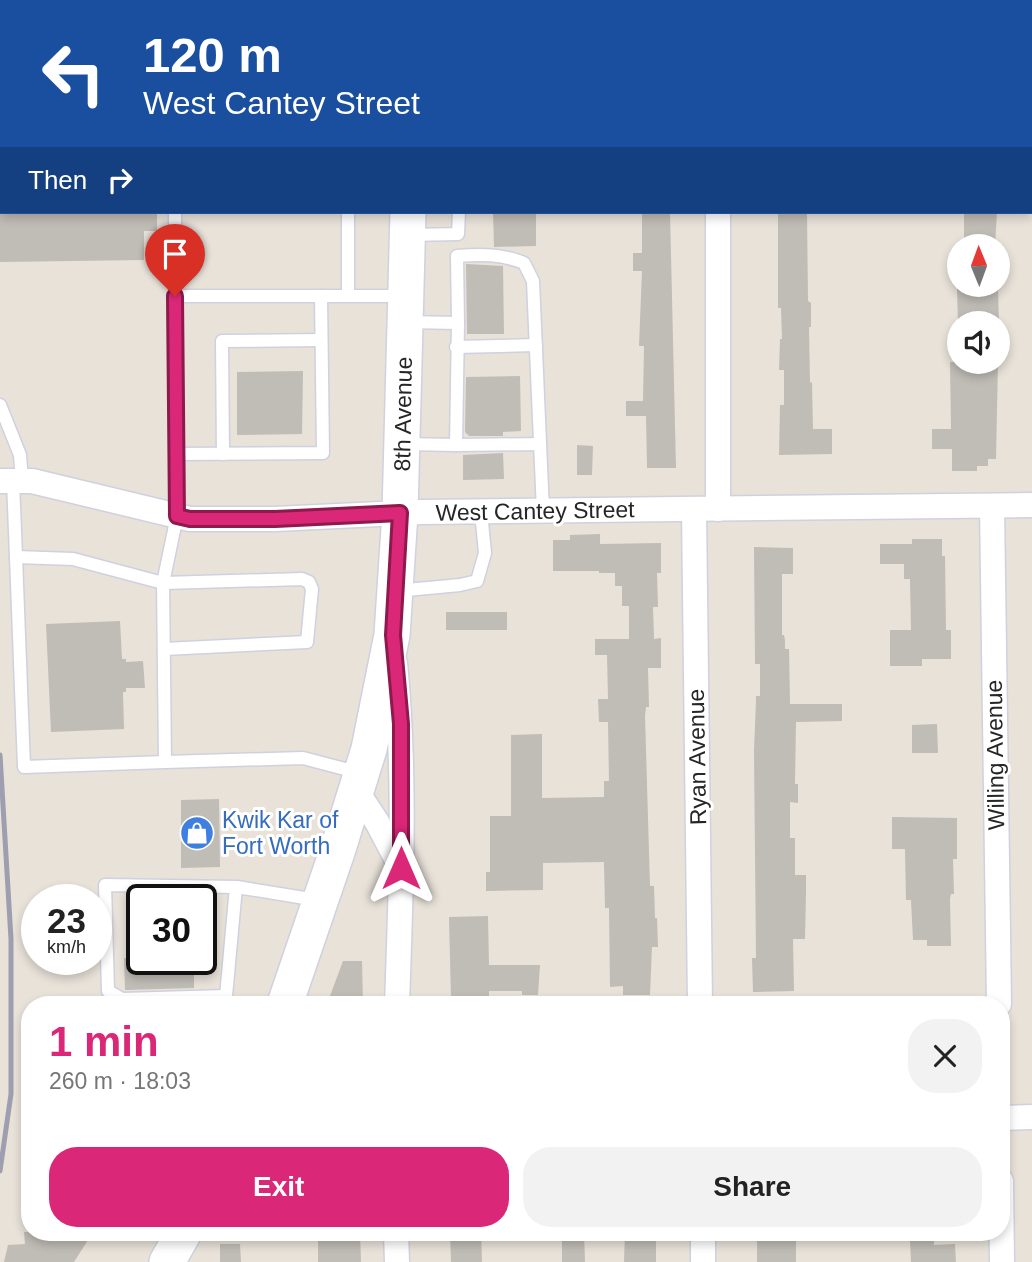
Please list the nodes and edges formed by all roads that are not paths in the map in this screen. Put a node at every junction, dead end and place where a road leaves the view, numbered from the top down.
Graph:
1 (175, 214) edge
2 (348, 214) edge
3 (459, 214) edge
4 (718, 214) edge
5 (408, 224) edge
6 (458, 234) junction
7 (457, 257) junction
8 (348, 295) junction
9 (175, 296) junction
10 (321, 296) junction
11 (405, 309) junction
12 (458, 323) junction
13 (321, 340) junction
14 (536, 345) junction
15 (456, 347) junction
16 (0, 405) edge
17 (402, 444) junction
18 (540, 444) junction
19 (456, 445) junction
20 (176, 454) junction
21 (223, 454) junction
22 (12, 481) edge
23 (1032, 505) edge
24 (992, 506) junction
25 (706, 509) junction
26 (543, 511) junction
27 (481, 512) junction
28 (400, 513) junction
29 (177, 516) junction
30 (16, 557) junction
31 (163, 583) junction
32 (395, 591) junction
33 (393, 635) junction
34 (164, 649) junction
35 (165, 761) junction
36 (359, 782) junction
37 (401, 868) junction
38 (236, 887) junction
39 (321, 901) junction
40 (117, 996) edge
41 (226, 996) edge
42 (288, 996) edge
43 (397, 996) edge
44 (700, 996) edge
45 (999, 996) edge
46 (1032, 1117) edge
47 (1010, 1118) edge
48 (179, 1241) edge
49 (396, 1241) edge
50 (703, 1241) edge
51 (1002, 1241) edge
52 (167, 1262) edge
53 (397, 1262) edge
54 (704, 1262) edge
55 (1002, 1262) edge

1 - 9 lane
2 - 8 lane
3 - 6 lane
4 - 25 street, Ryan Avenue
5 - 6 lane
5 - 11 main road, 8th Avenue
6 - 7 lane
7 - 12 lane
7 - 14 lane
8 - 10 lane
8 - 11 lane
9 - 10 lane
9 - 20 lane
10 - 13 lane
11 - 12 lane
11 - 17 main road, 8th Avenue
12 - 15 lane
13 - 21 lane
13 - 21 lane
14 - 15 lane
14 - 18 lane
15 - 19 lane
16 - 22 lane
17 - 19 lane
17 - 28 main road, 8th Avenue
18 - 19 lane
18 - 26 lane
20 - 21 lane
20 - 29 lane
22 - 29 street, West Cantey Street
22 - 30 lane
23 - 24 street, West Cantey Street
24 - 25 street, West Cantey Street
24 - 45 street, Willing Avenue
25 - 26 street, West Cantey Street
25 - 44 street, Ryan Avenue
26 - 27 street, West Cantey Street
27 - 28 street, West Cantey Street
27 - 32 lane
28 - 29 street, West Cantey Street
28 - 32 main road, 8th Avenue
29 - 31 lane
30 - 31 lane
30 - 35 lane
31 - 34 lane
31 - 34 lane
32 - 33 main road, 8th Avenue
33 - 36 main road
33 - 37 street, 8th Avenue
34 - 35 lane
35 - 36 lane
36 - 37 street, 8th Avenue
36 - 39 main road
37 - 43 street, 8th Avenue
38 - 39 lane
38 - 40 lane
38 - 41 lane
39 - 42 main road
46 - 47 street
48 - 52 main road
49 - 53 street
50 - 54 street
51 - 55 street

